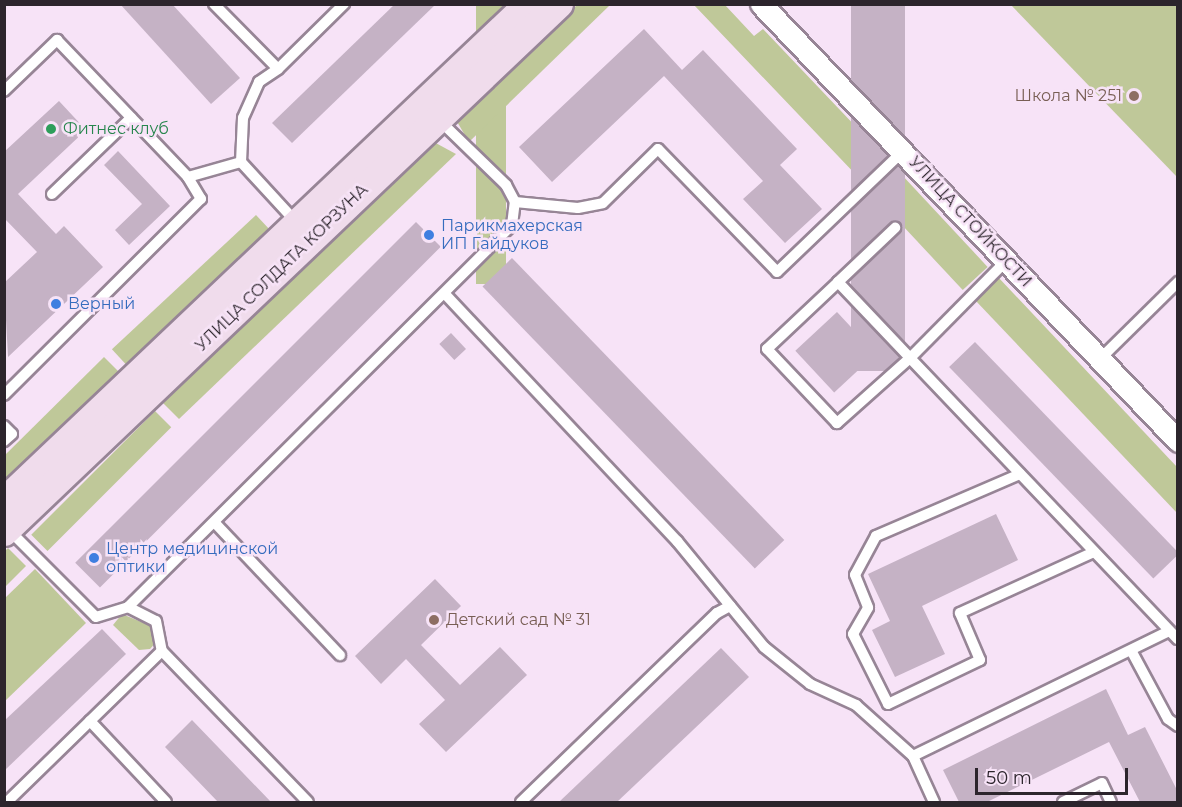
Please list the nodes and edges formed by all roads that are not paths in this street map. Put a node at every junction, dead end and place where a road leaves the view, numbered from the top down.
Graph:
1 (214, 4) edge
2 (344, 4) edge
3 (530, 4) edge
4 (559, 4) edge
5 (761, 4) edge
6 (278, 69) junction
7 (4, 91) edge
8 (431, 112) junction
9 (131, 118) junction
10 (903, 151) junction
11 (241, 162) junction
12 (188, 177) junction
13 (52, 194) dead end
14 (515, 202) junction
15 (896, 228) dead end
16 (305, 232) junction
17 (1007, 260) junction
18 (838, 282) junction
19 (1178, 282) edge
20 (445, 294) junction
21 (910, 357) junction
22 (1100, 358) junction
23 (4, 394) edge
24 (4, 426) edge
25 (4, 441) edge
26 (1178, 441) edge
27 (1020, 474) junction
28 (5, 522) edge
29 (215, 523) junction
30 (1094, 552) junction
31 (730, 606) junction
32 (128, 608) junction
33 (1169, 631) junction
34 (1178, 639) edge
35 (162, 651) junction
36 (1132, 651) junction
37 (340, 655) dead end
38 (90, 721) junction
39 (1178, 726) edge
40 (913, 756) junction
41 (7, 802) edge
42 (166, 802) edge
43 (308, 802) edge
44 (521, 802) edge
45 (934, 802) edge
46 (1063, 802) edge
47 (1111, 802) edge

1 - 6 lane
2 - 6 lane
3 - 8 street, УЛИЦА СОЛДАТА КОРЗУНА
4 - 8 street, УЛИЦА СОЛДАТА КОРЗУНА
5 - 10 street, УЛИЦА СТОЙКОСТИ
6 - 11 lane
7 - 9 lane
8 - 14 lane
8 - 16 street, УЛИЦА СОЛДАТА КОРЗУНА
9 - 12 lane
9 - 13 lane
10 - 14 lane
10 - 17 street, УЛИЦА СТОЙКОСТИ
11 - 12 lane
11 - 16 lane
12 - 23 lane
14 - 20 lane
15 - 18 lane
16 - 28 street, УЛИЦА СОЛДАТА КОРЗУНА
17 - 21 lane
17 - 22 street, УЛИЦА СТОЙКОСТИ
18 - 21 lane
18 - 21 lane
19 - 22 lane
20 - 29 lane
20 - 31 lane
21 - 27 lane
22 - 26 street, УЛИЦА СТОЙКОСТИ
24 - 25 lane
27 - 30 lane
27 - 30 lane
28 - 32 lane
29 - 32 lane
29 - 37 lane
30 - 33 lane
31 - 40 lane
31 - 44 lane
32 - 35 lane
33 - 34 lane
33 - 36 lane
35 - 38 lane
35 - 43 lane
36 - 39 lane
36 - 40 lane
38 - 41 lane
38 - 42 lane
40 - 45 lane
46 - 47 lane

